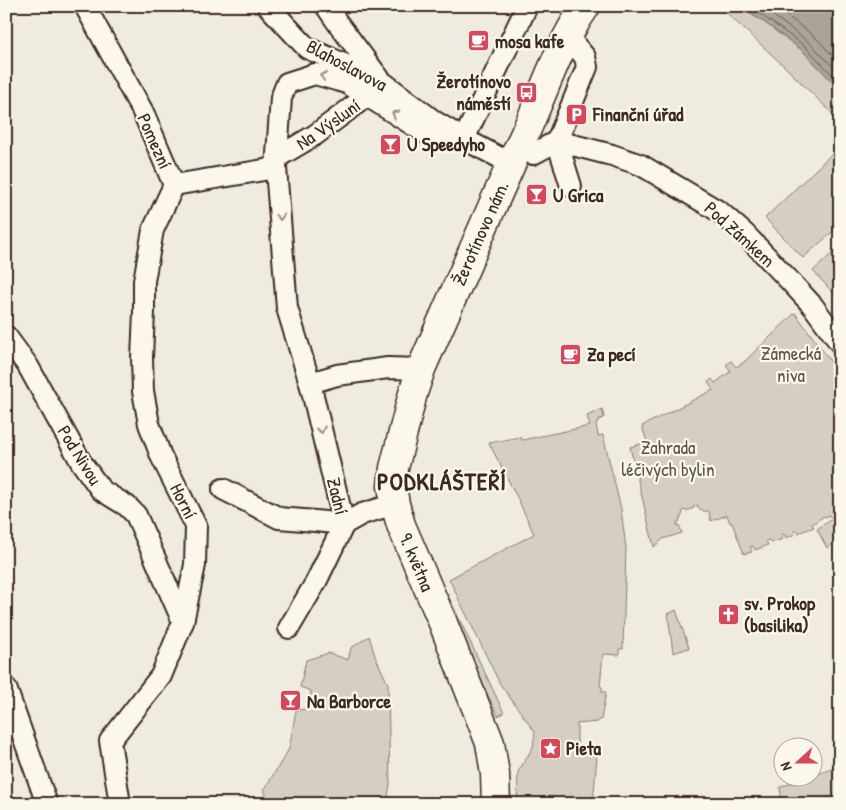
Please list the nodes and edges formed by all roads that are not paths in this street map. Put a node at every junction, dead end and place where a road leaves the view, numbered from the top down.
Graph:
1 (85, 6) edge
2 (268, 6) edge
3 (326, 6) edge
4 (527, 6) edge
5 (586, 6) edge
6 (568, 37) junction
7 (380, 80) junction
8 (367, 96) junction
9 (460, 137) junction
10 (557, 141) junction
11 (520, 155) junction
12 (277, 163) junction
13 (174, 185) junction
14 (443, 318) joint
15 (6, 336) edge
16 (840, 343) edge
17 (421, 369) junction
18 (310, 383) junction
19 (223, 489) dead end
20 (395, 504) junction
21 (344, 524) junction
22 (183, 622) junction
23 (289, 628) dead end
24 (6, 688) edge
25 (47, 804) edge
26 (120, 804) edge
27 (496, 804) edge

1 - 13 street, Pomezní
2 - 7 street, Blahoslavova
3 - 7 street
4 - 9 street
5 - 6 main road, Žerotínovo nám.
6 - 10 street
6 - 11 main road, Žerotínovo nám.
7 - 9 street, Blahoslavova
9 -> 8 street, Blahoslavova
8 - 12 street, Na Výsluní
8 -> 12 street, Na Výsluní
9 - 11 street, Blahoslavova
10 - 11 street
10 - 11 street, Blahoslavova
10 - 16 street, Pod Zámkem
11 - 14 main road, Žerotínovo nám.
12 - 13 street, Pomezní
12 -> 18 street, Zadní
13 - 22 street, Horní
14 - 17 main road, 9. května
15 - 22 street, Pod Nivou
17 - 18 street
17 - 20 main road, 9. května
18 -> 21 street, Zadní
19 - 21 street
20 - 21 street
20 - 27 main road, 9. května
21 - 23 street, Zadní
22 - 26 street, Horní
24 - 25 street

